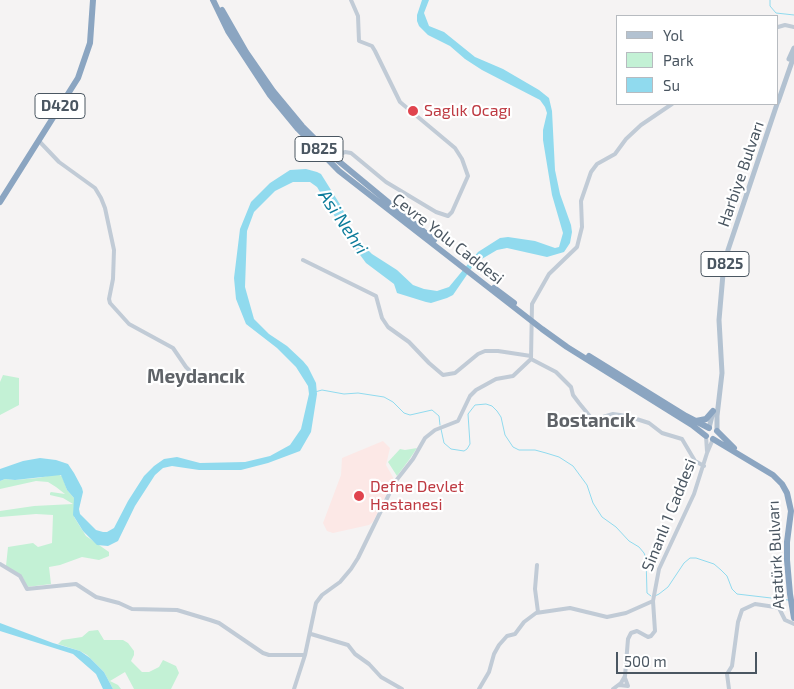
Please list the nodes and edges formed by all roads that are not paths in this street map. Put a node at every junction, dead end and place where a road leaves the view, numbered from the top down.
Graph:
1 (92, 0) edge
2 (213, 0) edge
3 (217, 0) edge
4 (351, 0) edge
5 (779, 27) edge
6 (794, 27) edge
7 (794, 48) edge
8 (794, 56) edge
9 (779, 89) edge
10 (779, 95) edge
11 (671, 105) edge
12 (775, 105) edge
13 (38, 140) junction
14 (335, 158) junction
15 (0, 194) edge
16 (0, 202) edge
17 (303, 260) dead end
18 (462, 264) junction
19 (532, 320) junction
20 (540, 328) junction
21 (531, 332) junction
22 (531, 358) junction
23 (721, 367) junction
24 (197, 378) dead end
25 (714, 411) junction
26 (695, 420) junction
27 (709, 428) junction
28 (717, 431) junction
29 (706, 436) junction
30 (714, 439) junction
31 (707, 453) junction
32 (704, 466) junction
33 (791, 524) junction
34 (0, 564) edge
35 (537, 566) dead end
36 (653, 600) junction
37 (793, 604) edge
38 (538, 612) junction
39 (794, 618) edge
40 (794, 624) edge
41 (311, 634) junction
42 (305, 655) junction
43 (625, 678) junction
44 (618, 685) junction
45 (629, 688) edge
46 (294, 689) edge
47 (402, 689) edge
48 (479, 689) edge
49 (613, 689) edge
50 (729, 689) edge

1 - 13 highway, D420
1 - 15 highway, D420
2 - 18 highway, Çevre Yolu Caddesi / D825
3 - 14 highway, Çevre Yolu Caddesi / D825
4 - 14 street
5 - 6 street
7 - 9 main road
8 - 10 main road, Harbiye Bulvarı / D825
11 - 19 street
12 - 23 main road, Harbiye Bulvarı / D825
13 - 16 highway, D420
13 - 24 street
14 - 18 highway, Çevre Yolu Caddesi / D825
17 - 22 street
18 - 19 highway, Çevre Yolu Caddesi / D825
19 - 20 highway, Çevre Yolu Caddesi / D825
19 - 21 street
19 - 26 highway, Çevre Yolu Caddesi / D825
20 - 21 street
20 - 29 highway, Çevre Yolu Caddesi / D825
21 - 22 street
22 - 32 street
22 - 41 street
23 - 25 main road, Harbiye Bulvarı / D825
23 - 28 main road, Harbiye Bulvarı / D825
25 - 26 highway
25 - 27 main road, Harbiye Bulvarı / D825
26 - 27 highway, Çevre Yolu Caddesi / D825
27 - 28 highway
27 - 29 highway
28 - 30 highway
28 - 33 highway, Atatürk Bulvarı
29 - 30 highway
29 - 31 street
30 - 31 street, Sinanlı 1 Caddesi
30 - 33 highway, Atatürk Bulvarı
31 - 32 street, Sinanlı 1 Caddesi
32 - 36 street, Sinanlı 1 Caddesi
33 - 37 highway, Atatürk Bulvarı
34 - 42 street
35 - 38 street
36 - 38 street
36 - 43 street, Sinanlı 1 Caddesi
37 - 39 highway, Atatürk Bulvarı
38 - 48 street
40 - 50 street
41 - 42 street
41 - 47 street
42 - 46 street
43 - 44 street
43 - 45 street
44 - 45 street
44 - 49 street

